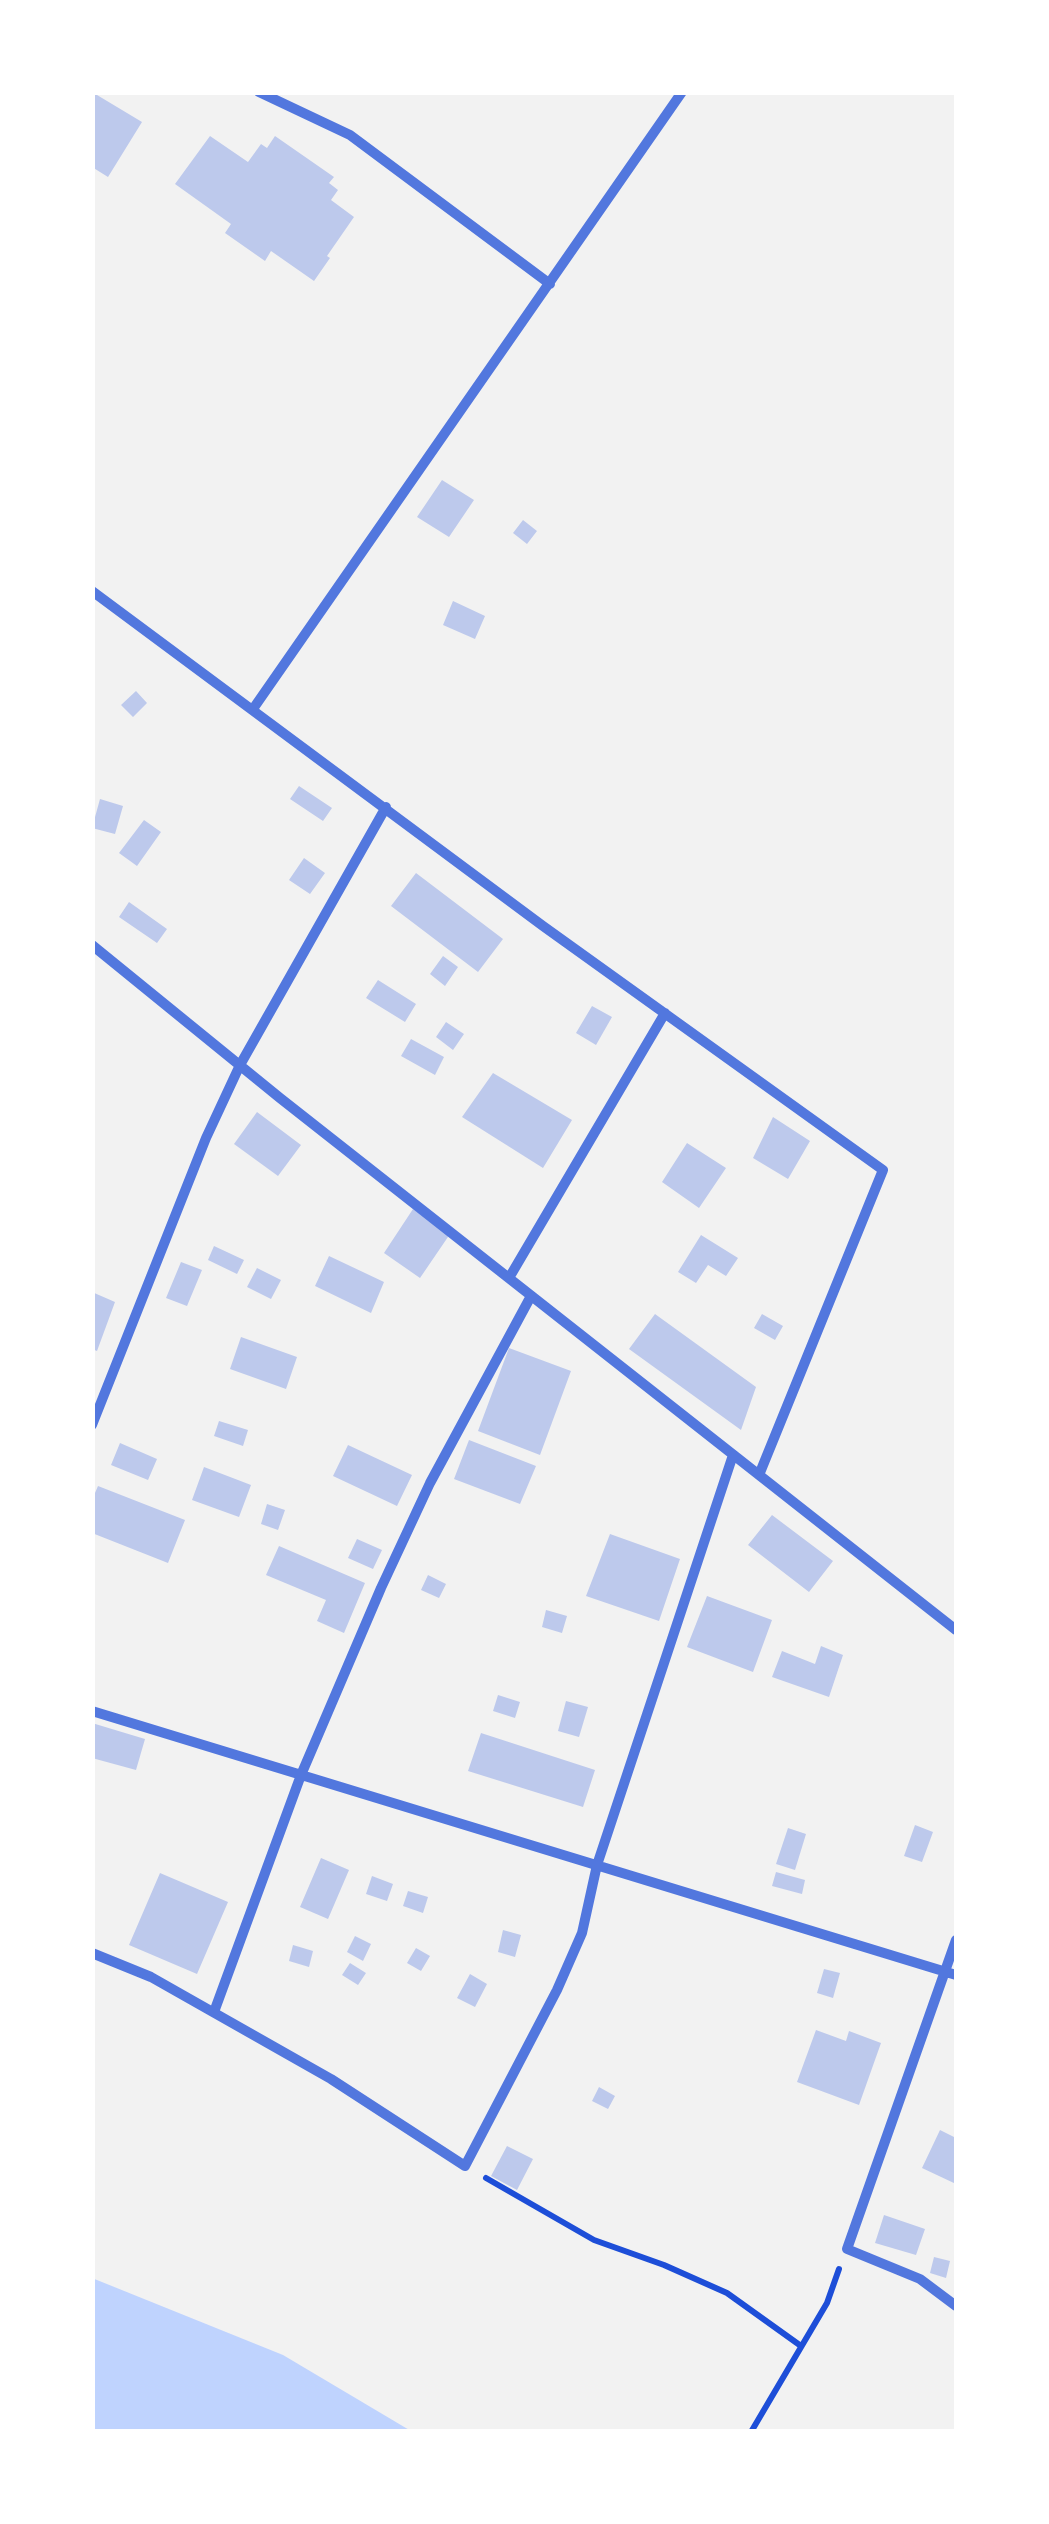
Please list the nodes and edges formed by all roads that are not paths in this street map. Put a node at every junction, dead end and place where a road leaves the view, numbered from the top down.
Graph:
1 (259, 92) edge
2 (682, 92) edge
3 (550, 284) junction
4 (92, 591) edge
5 (254, 709) junction
6 (386, 807) junction
7 (92, 944) edge
8 (666, 1013) junction
9 (240, 1066) junction
10 (509, 1278) junction
11 (531, 1296) junction
12 (92, 1426) edge
13 (733, 1455) junction
14 (759, 1475) junction
15 (956, 1630) edge
16 (92, 1711) edge
17 (301, 1775) junction
18 (596, 1865) junction
19 (956, 1940) edge
20 (92, 1953) edge
21 (951, 1973) edge
22 (214, 2012) junction
23 (956, 2306) edge

1 - 3 street
2 - 3 street
3 - 5 street
4 - 5 street
5 - 6 street
6 - 8 street
6 - 9 street
7 - 9 street
8 - 10 street
8 - 14 street
9 - 10 street
9 - 12 street
10 - 11 street
11 - 13 street
11 - 17 street
13 - 14 street
13 - 18 street
14 - 15 street
16 - 17 street
17 - 18 street
17 - 22 street
18 - 21 street
18 - 22 street
19 - 21 street
20 - 22 street
21 - 23 street

